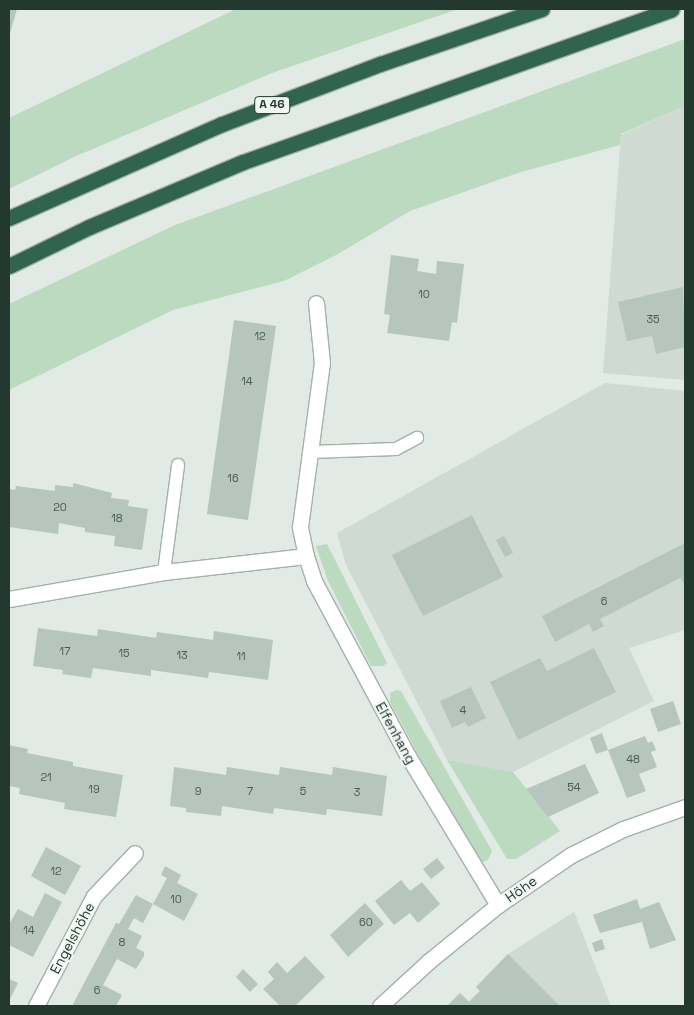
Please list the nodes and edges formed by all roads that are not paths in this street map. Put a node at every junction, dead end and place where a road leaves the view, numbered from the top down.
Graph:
1 (542, 9) edge
2 (672, 9) edge
3 (9, 218) edge
4 (9, 266) edge
5 (316, 303) dead end
6 (417, 438) dead end
7 (310, 452) junction
8 (178, 465) dead end
9 (306, 556) junction
10 (164, 572) junction
11 (9, 599) edge
12 (685, 807) edge
13 (135, 853) dead end
14 (498, 905) junction
15 (36, 1006) edge
16 (380, 1006) edge

1 - 3 highway, A 46
2 - 4 highway
5 - 7 street, Elfenhang
6 - 7 lane
7 - 9 street, Elfenhang
8 - 10 lane
9 - 10 street
9 - 14 street, Elfenhang
10 - 11 street
12 - 14 street, Höhe
13 - 15 street, Engelshöhe
14 - 16 street, Höhe

